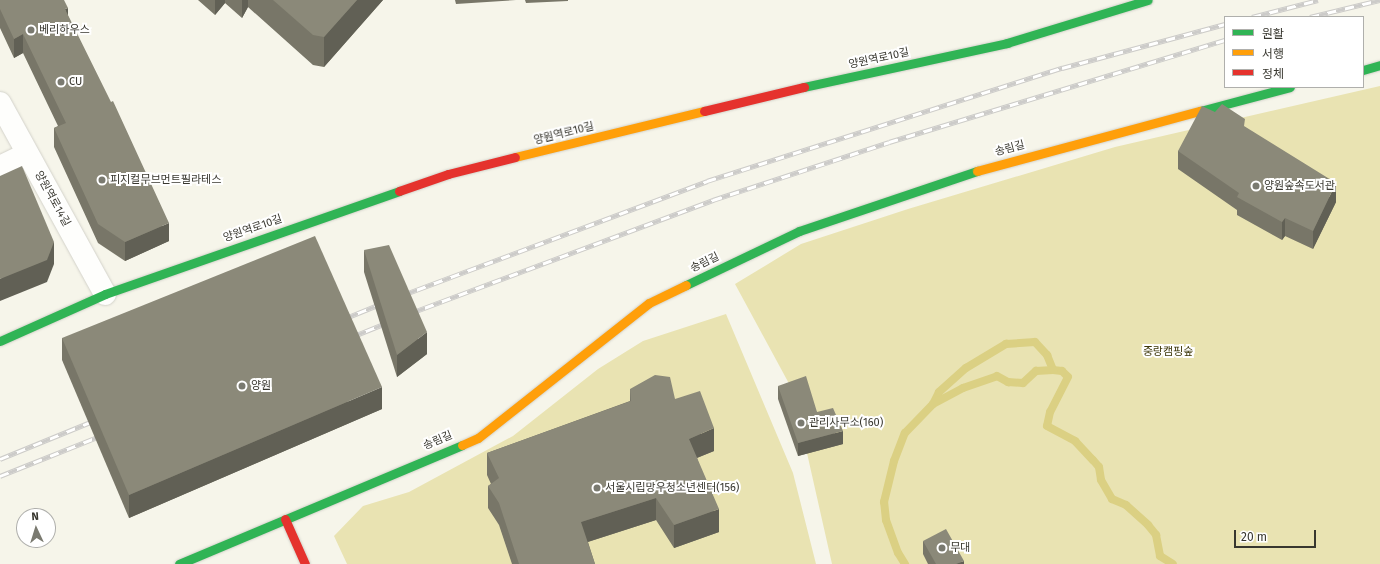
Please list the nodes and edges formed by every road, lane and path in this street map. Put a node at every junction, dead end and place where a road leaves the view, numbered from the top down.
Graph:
1 (1148, 0) edge
2 (1380, 66) edge
3 (1364, 70) edge
4 (1286, 88) edge
5 (0, 103) edge
6 (27, 154) junction
7 (0, 167) edge
8 (105, 294) junction
9 (0, 341) edge
10 (285, 519) junction
11 (179, 564) edge
12 (305, 564) edge

1 - 8 street, 양원역로10길
2 - 3 street
4 - 10 street, 송림길
5 - 6 street, 양원역로14길
6 - 7 street
6 - 8 street, 양원역로14길
8 - 9 street, 양원역로10길
10 - 11 street, 송림길
10 - 12 street

